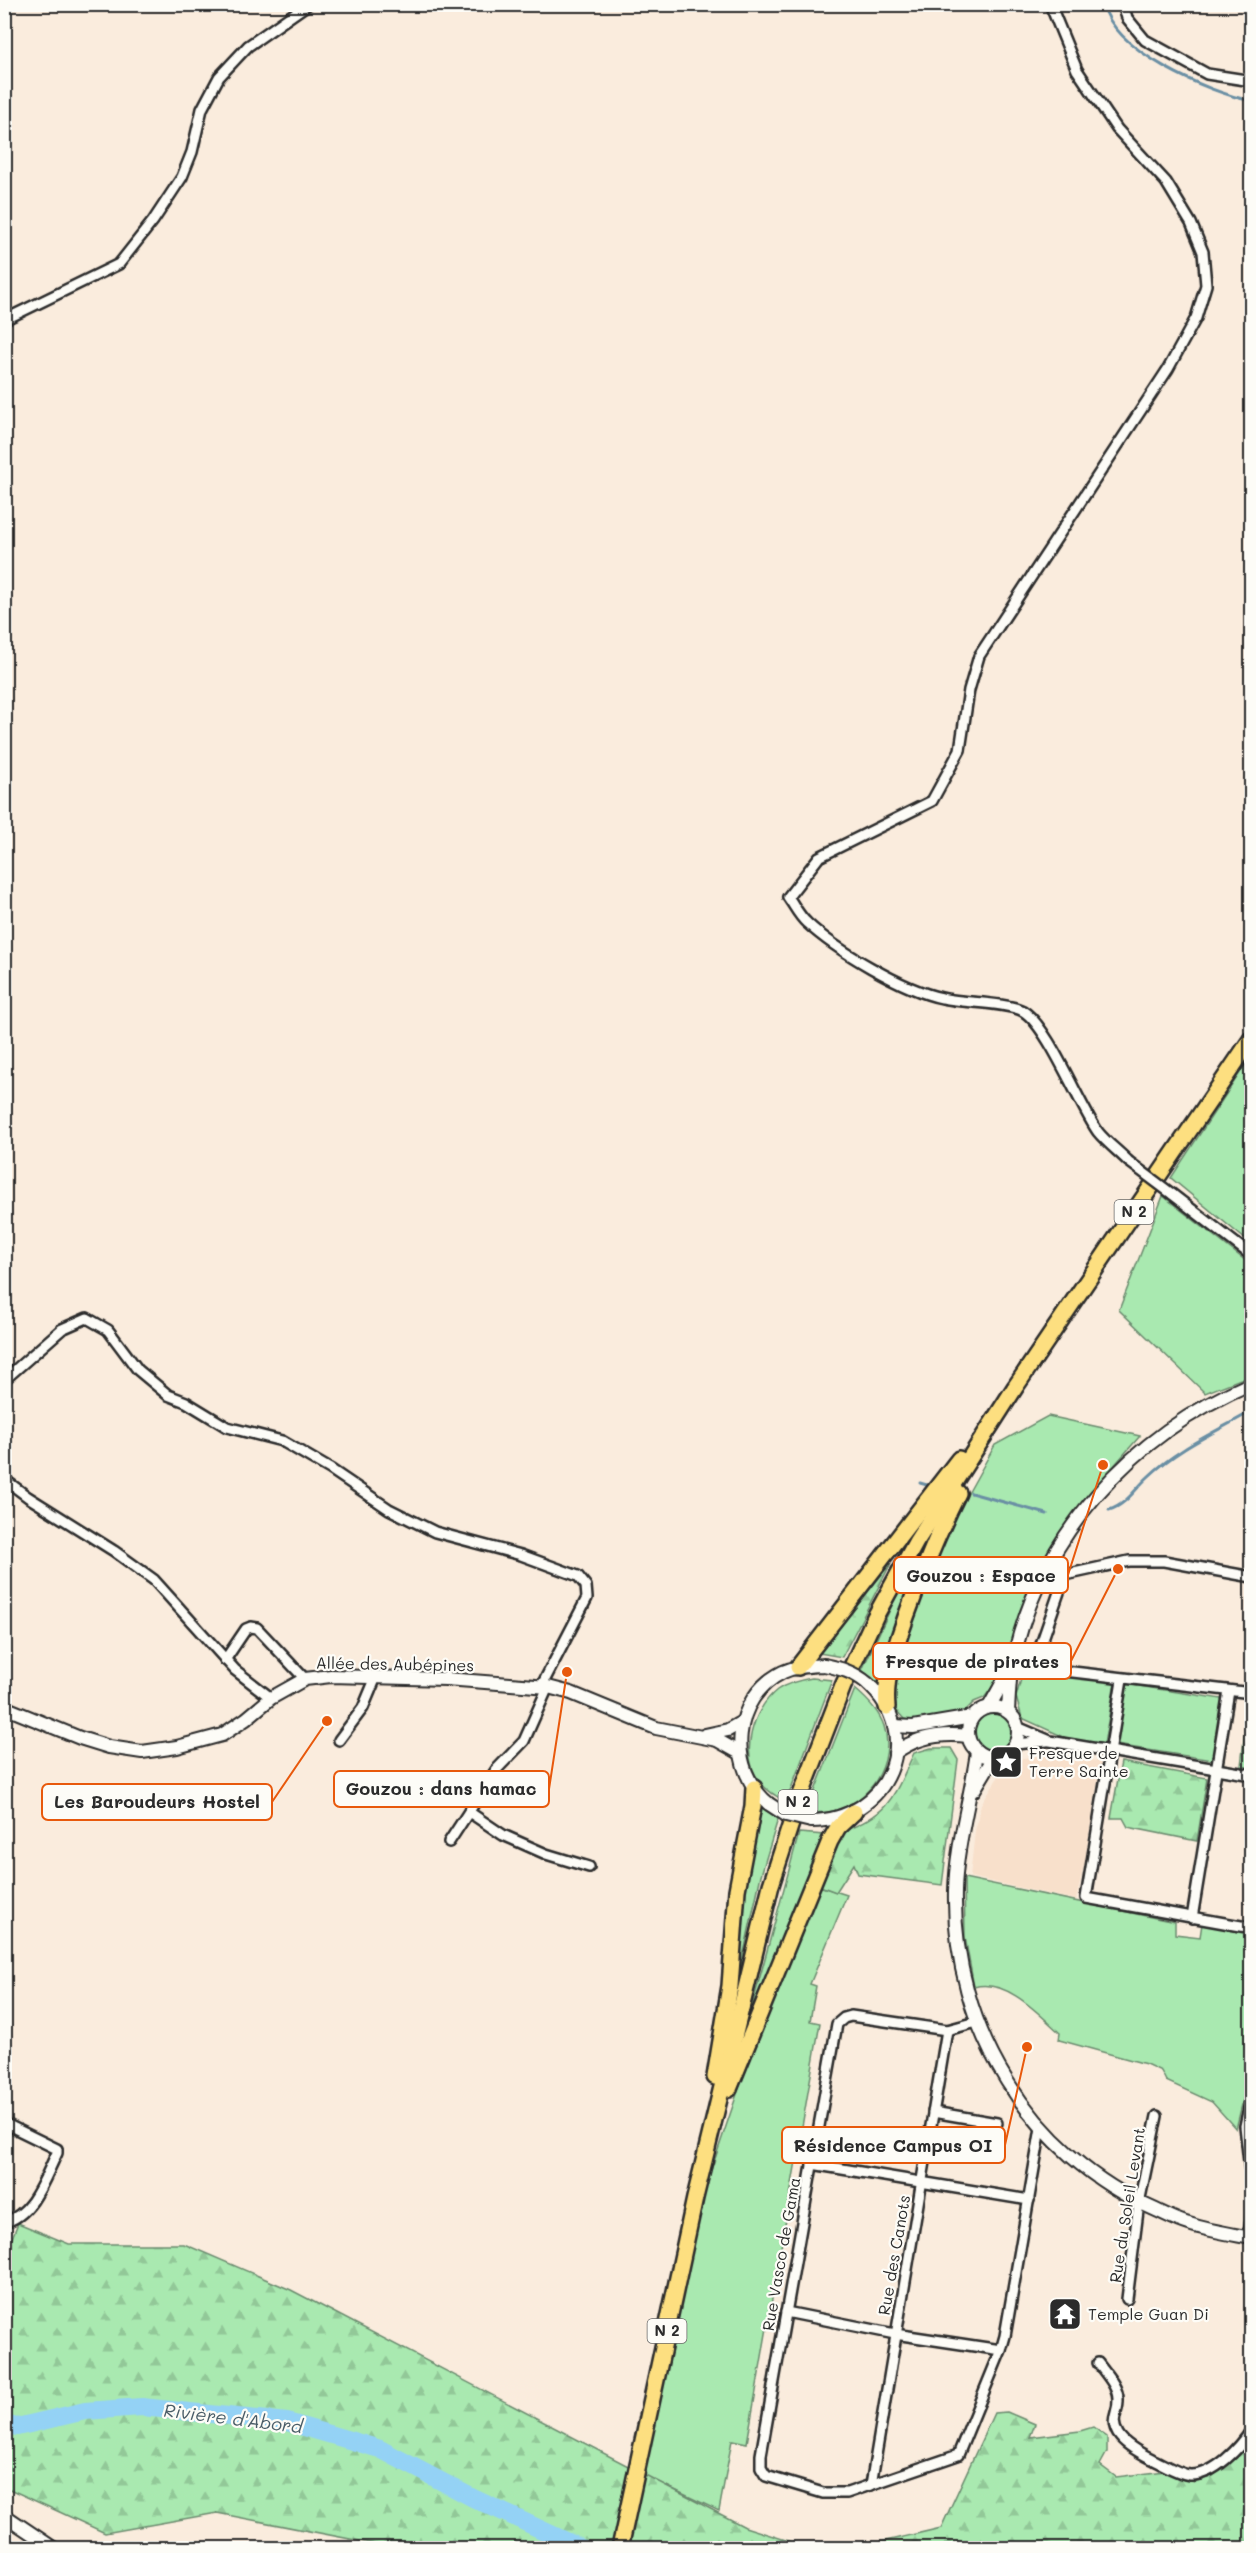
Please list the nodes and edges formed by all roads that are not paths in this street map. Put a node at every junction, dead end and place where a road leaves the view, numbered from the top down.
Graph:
1 (308, 4) edge
2 (1050, 4) edge
3 (1123, 4) edge
4 (1251, 81) edge
5 (4, 320) edge
6 (1251, 1038) edge
7 (1251, 1256) edge
8 (4, 1380) edge
9 (1251, 1383) edge
10 (1016, 1386) junction
11 (984, 1438) junction
12 (4, 1479) edge
13 (1047, 1568) junction
14 (1065, 1575) junction
15 (1251, 1577) edge
16 (225, 1660) junction
17 (798, 1667) junction
18 (1011, 1667) junction
19 (375, 1677) junction
20 (305, 1679) junction
21 (1122, 1680) junction
22 (545, 1687) junction
23 (1229, 1691) junction
24 (1251, 1694) edge
25 (271, 1698) junction
26 (4, 1707) edge
27 (887, 1707) junction
28 (989, 1707) junction
29 (1008, 1712) junction
30 (972, 1717) junction
31 (742, 1722) junction
32 (894, 1726) junction
33 (1017, 1727) junction
34 (695, 1736) junction
35 (968, 1736) junction
36 (339, 1740) dead end
37 (1050, 1741) junction
38 (1015, 1744) junction
39 (977, 1752) junction
40 (1110, 1752) junction
41 (740, 1753) junction
42 (895, 1753) junction
43 (994, 1757) junction
44 (1217, 1769) junction
45 (1251, 1775) edge
46 (754, 1788) junction
47 (972, 1794) junction
48 (469, 1812) junction
49 (854, 1812) junction
50 (449, 1842) dead end
51 (589, 1867) dead end
52 (1192, 1918) junction
53 (1251, 1929) edge
54 (977, 2022) junction
55 (947, 2030) junction
56 (1251, 2094) edge
57 (933, 2112) junction
58 (1157, 2116) dead end
59 (4, 2123) edge
60 (997, 2123) dead end
61 (1041, 2128) junction
62 (812, 2164) junction
63 (921, 2182) junction
64 (1251, 2189) edge
65 (694, 2198) junction
66 (1029, 2200) junction
67 (1139, 2203) junction
68 (1251, 2212) edge
69 (4, 2222) edge
70 (1250, 2238) edge
71 (1127, 2299) dead end
72 (786, 2312) junction
73 (895, 2334) junction
74 (1001, 2350) junction
75 (1098, 2363) dead end
76 (1251, 2429) edge
77 (871, 2486) junction
78 (4, 2515) edge
79 (52, 2548) edge
80 (620, 2548) edge

1 - 5 street
2 - 7 street, bridge
3 - 4 street
6 - 10 main road, N 2
8 - 22 street
9 - 13 street
10 - 11 main road, N 2
10 - 17 main road
11 - 27 main road
11 - 65 main road, N 2
12 - 16 street
13 - 14 street
13 - 18 street
14 - 15 street
14 - 21 street
16 - 20 street
16 - 25 street
17 - 27 street, bridge
17 - 31 street
18 - 28 street
18 - 29 street
19 - 20 street, Allée des Aubépines
19 - 22 street, Allée des Aubépines
19 - 36 street
20 - 25 street, Allée des Aubépines
21 - 23 street
21 - 40 street
22 - 34 street, Allée des Aubépines
22 - 48 street
23 - 24 street
23 - 44 street
25 - 26 street, Allée des Aubépines
27 - 32 street
28 - 29 street
28 - 30 street
29 - 33 street
30 - 32 street
30 - 35 street
31 - 34 street, Allée des Aubépines
31 - 41 street
32 - 42 street
33 - 37 street
33 - 38 street
34 - 41 street, Allée des Aubépines
35 - 39 street
35 - 42 street
37 - 38 street
37 - 40 street
38 - 43 street
39 - 43 street
39 - 47 street
40 - 44 street
40 - 52 street
41 - 46 street
42 - 49 street
43 - 47 street
44 - 45 street
44 - 52 street
46 - 49 street, bridge
46 - 65 main road
47 - 54 street
48 - 50 street
48 - 51 street
49 - 65 main road
52 - 53 street
54 - 55 street, Rue Vasco de Gama
54 - 61 street
55 - 57 street, Rue des Canots
55 - 62 street, Rue Vasco de Gama
56 - 64 street
57 - 60 street
57 - 63 street, Rue des Canots
58 - 67 street, Rue du Soleil Levant
59 - 69 street
61 - 66 street
61 - 67 street
62 - 63 street
62 - 72 street, Rue Vasco de Gama
63 - 66 street
63 - 73 street, Rue des Canots
65 - 80 main road, N 2
66 - 74 street
67 - 70 street
67 - 71 street, Rue du Soleil Levant
68 - 70 street
72 - 73 street
72 - 77 street, Rue Vasco de Gama
73 - 74 street
73 - 77 street, Rue des Canots
74 - 77 street
75 - 76 street
78 - 79 street

